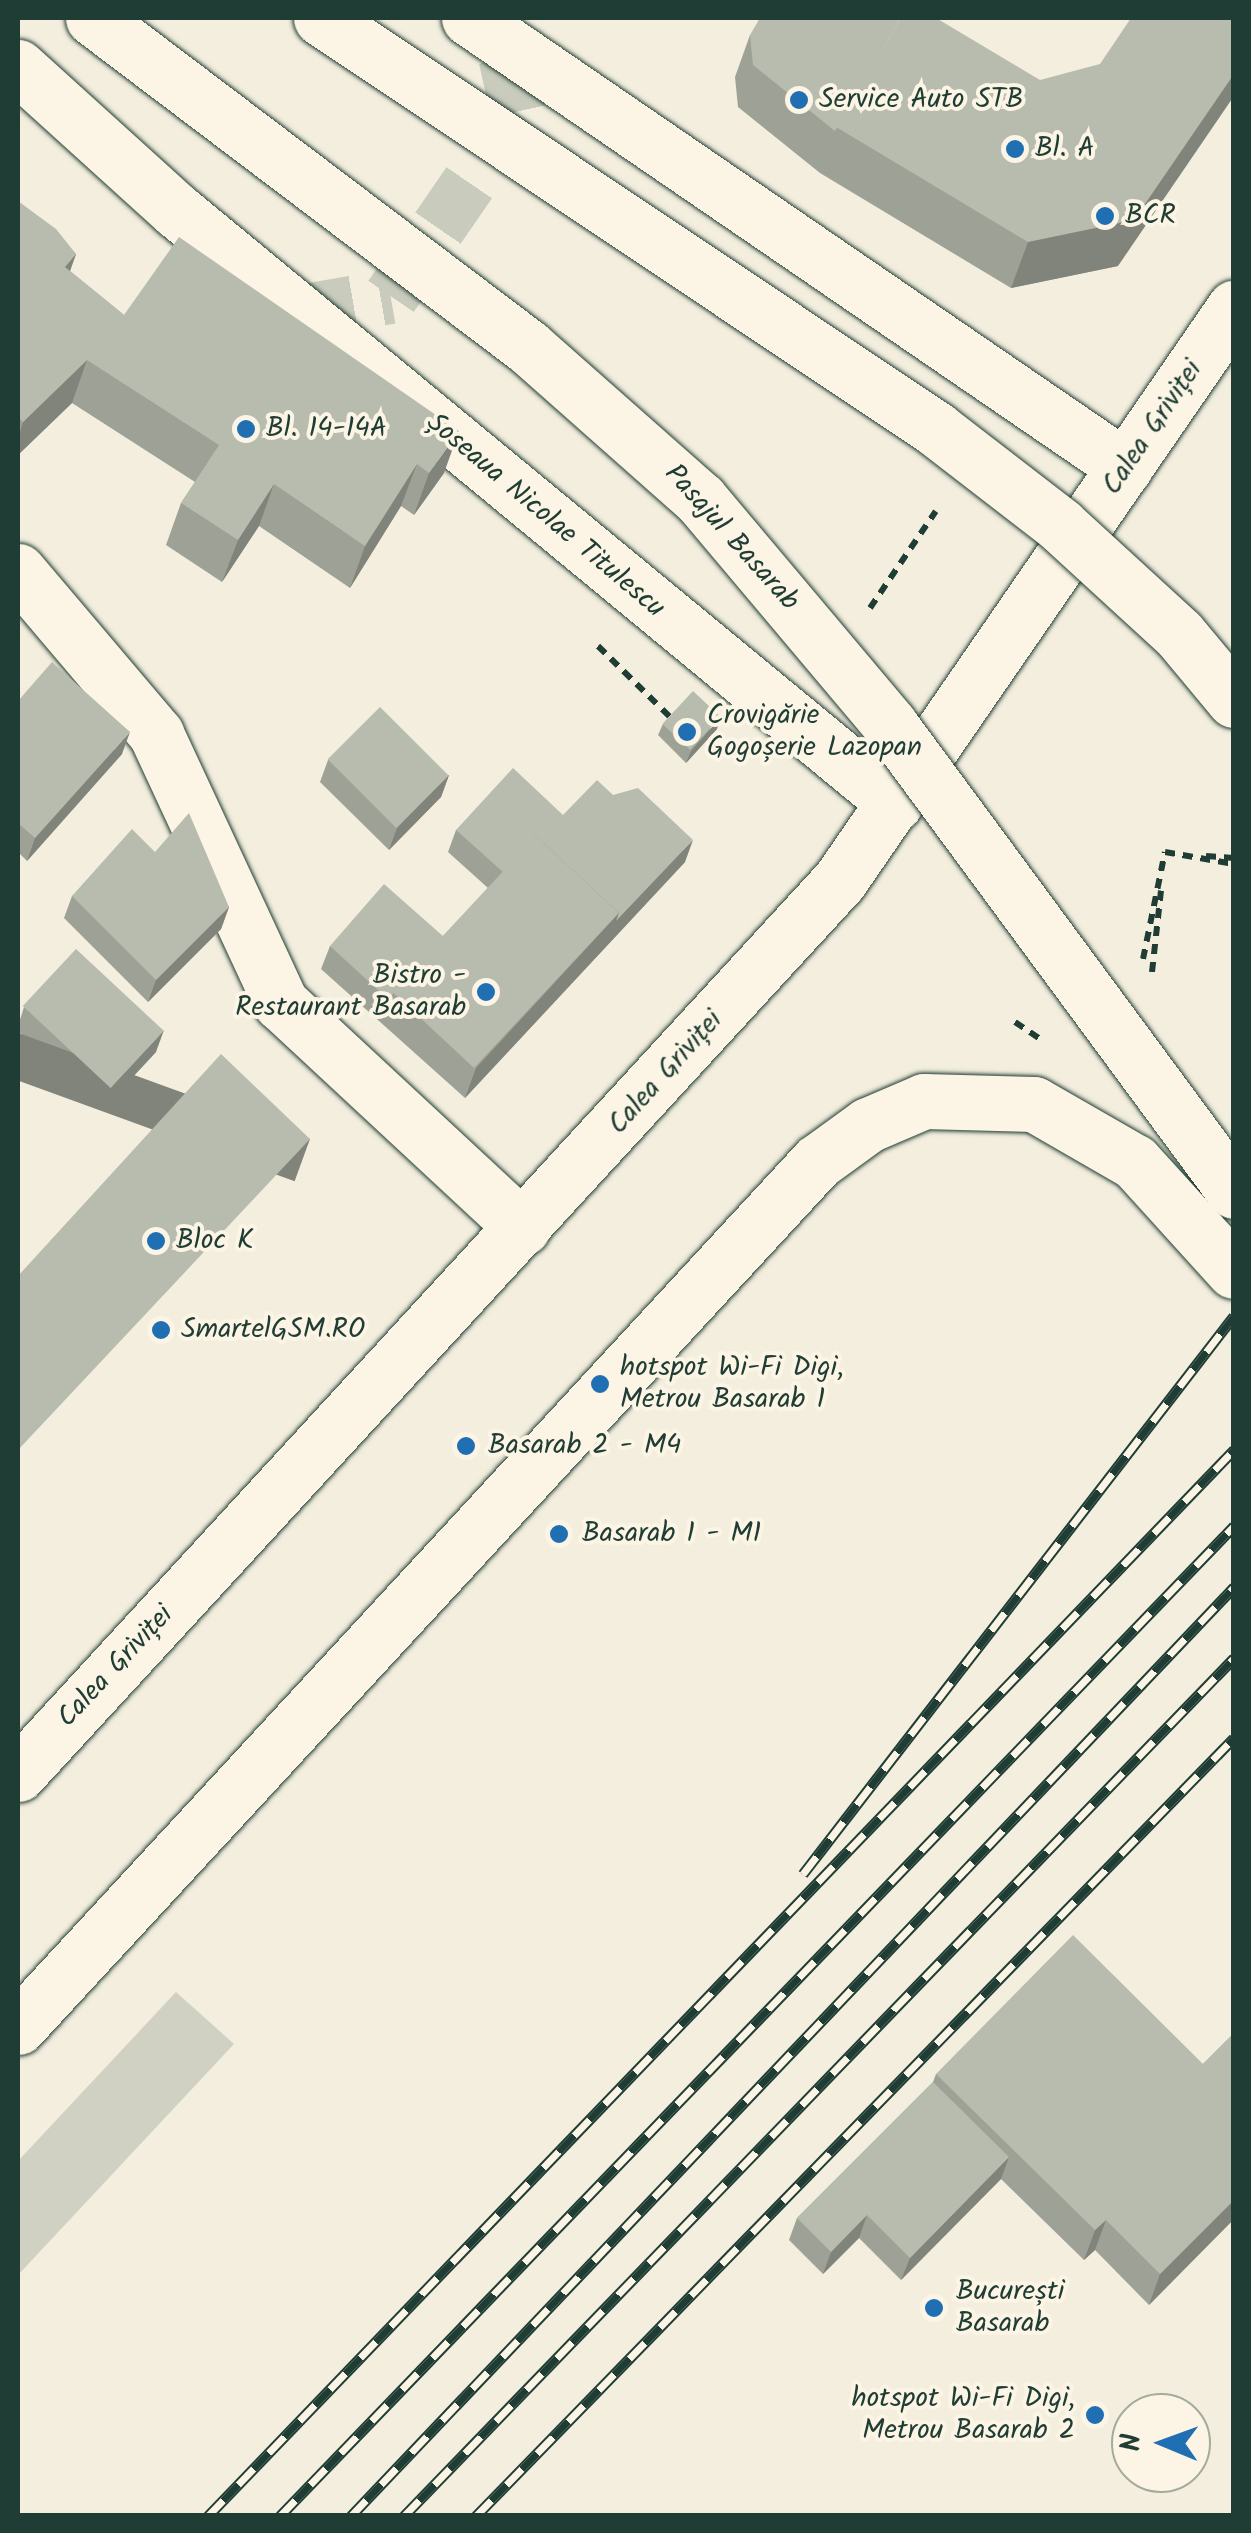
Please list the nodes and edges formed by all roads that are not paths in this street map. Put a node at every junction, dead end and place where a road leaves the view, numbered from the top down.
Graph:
1 (94, 18) edge
2 (320, 18) edge
3 (470, 18) edge
4 (18, 67) edge
5 (1234, 308) edge
6 (1124, 467) junction
7 (18, 571) edge
8 (1234, 700) edge
9 (895, 803) junction
10 (1234, 1191) edge
11 (523, 1228) junction
12 (1234, 1271) edge
13 (18, 1774) edge
14 (18, 2027) edge

1 - 10 main road, Pasajul Basarab, bridge
2 - 8 main road, bridge
3 - 6 main road
4 - 9 main road, Șoseaua Nicolae Titulescu
5 - 6 main road, Calea Griviței
6 - 9 main road, Calea Griviței
7 - 11 main road
9 - 11 main road, Calea Griviței
11 - 13 main road, Calea Griviței
12 - 14 main road, bridge

